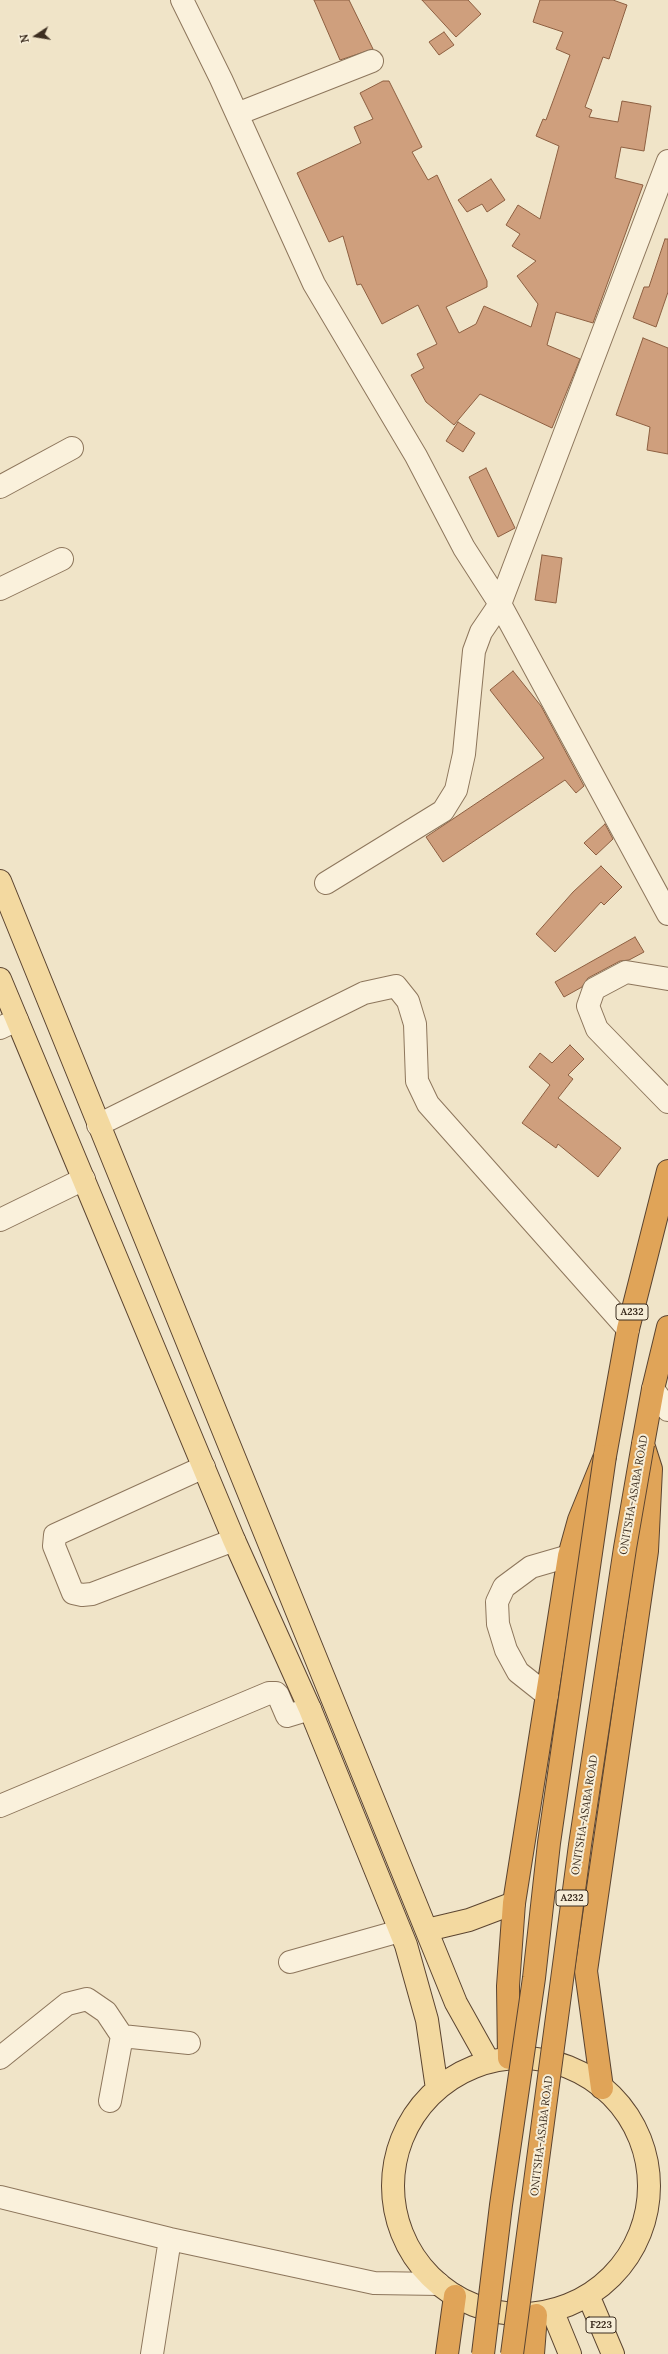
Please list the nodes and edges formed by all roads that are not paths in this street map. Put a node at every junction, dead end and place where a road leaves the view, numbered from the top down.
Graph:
1 (182, 0) edge
2 (372, 61) dead end
3 (237, 114) junction
4 (668, 161) edge
5 (72, 448) dead end
6 (0, 487) edge
7 (62, 559) dead end
8 (0, 589) edge
9 (500, 604) junction
10 (0, 881) edge
11 (326, 883) dead end
12 (668, 914) edge
13 (0, 979) edge
14 (668, 979) edge
15 (8, 1024) edge
16 (668, 1102) edge
17 (98, 1125) junction
18 (668, 1171) edge
19 (84, 1179) junction
20 (0, 1220) edge
21 (668, 1326) edge
22 (628, 1329) junction
23 (653, 1389) junction
24 (668, 1410) edge
25 (643, 1444) junction
26 (605, 1456) junction
27 (204, 1467) junction
28 (234, 1540) junction
29 (569, 1556) junction
30 (546, 1695) junction
31 (310, 1709) junction
32 (0, 1806) edge
33 (514, 1903) junction
34 (427, 1930) junction
35 (400, 1931) junction
36 (290, 1962) dead end
37 (122, 2036) junction
38 (189, 2043) dead end
39 (0, 2058) edge
40 (499, 2060) junction
41 (602, 2088) junction
42 (437, 2089) junction
43 (110, 2101) dead end
44 (0, 2197) edge
45 (170, 2239) junction
46 (447, 2290) junction
47 (588, 2295) junction
48 (544, 2313) junction
49 (152, 2354) edge
50 (447, 2354) edge
51 (483, 2354) edge
52 (512, 2354) edge
53 (533, 2354) edge
54 (570, 2354) edge
55 (613, 2354) edge

1 - 3 street
2 - 3 street
3 - 9 street
4 - 9 street
5 - 6 street
7 - 8 street
9 - 11 street
9 - 12 street
10 - 17 main road
13 - 15 main road
14 - 16 street
15 - 19 main road
17 - 22 street
17 - 34 main road
18 - 22 highway, A232
19 - 20 street
19 - 27 main road
21 - 23 highway, ONITSHA-ASABA ROAD / A232
22 - 26 highway, A232
23 - 24 street
23 - 25 highway, ONITSHA-ASABA ROAD / A232
25 - 41 highway
25 - 52 highway, ONITSHA-ASABA ROAD / A232, bridge
26 - 29 highway
26 - 51 highway, A232, bridge
27 - 28 main road
27 - 28 street
28 - 31 main road
29 - 30 highway
29 - 30 street
30 - 33 highway
31 - 32 street
31 - 35 main road
33 - 34 main road
33 - 40 highway
34 - 40 main road
35 - 36 street
35 - 42 main road
37 - 38 street
37 - 39 street
37 - 43 street
40 - 41 main road
40 - 42 main road
41 - 47 main road
42 - 46 main road
44 - 45 street
45 - 46 street
45 - 49 street
46 - 48 main road
46 - 50 highway
47 - 48 main road
47 - 55 main road, F223
48 - 53 highway
48 - 54 main road

